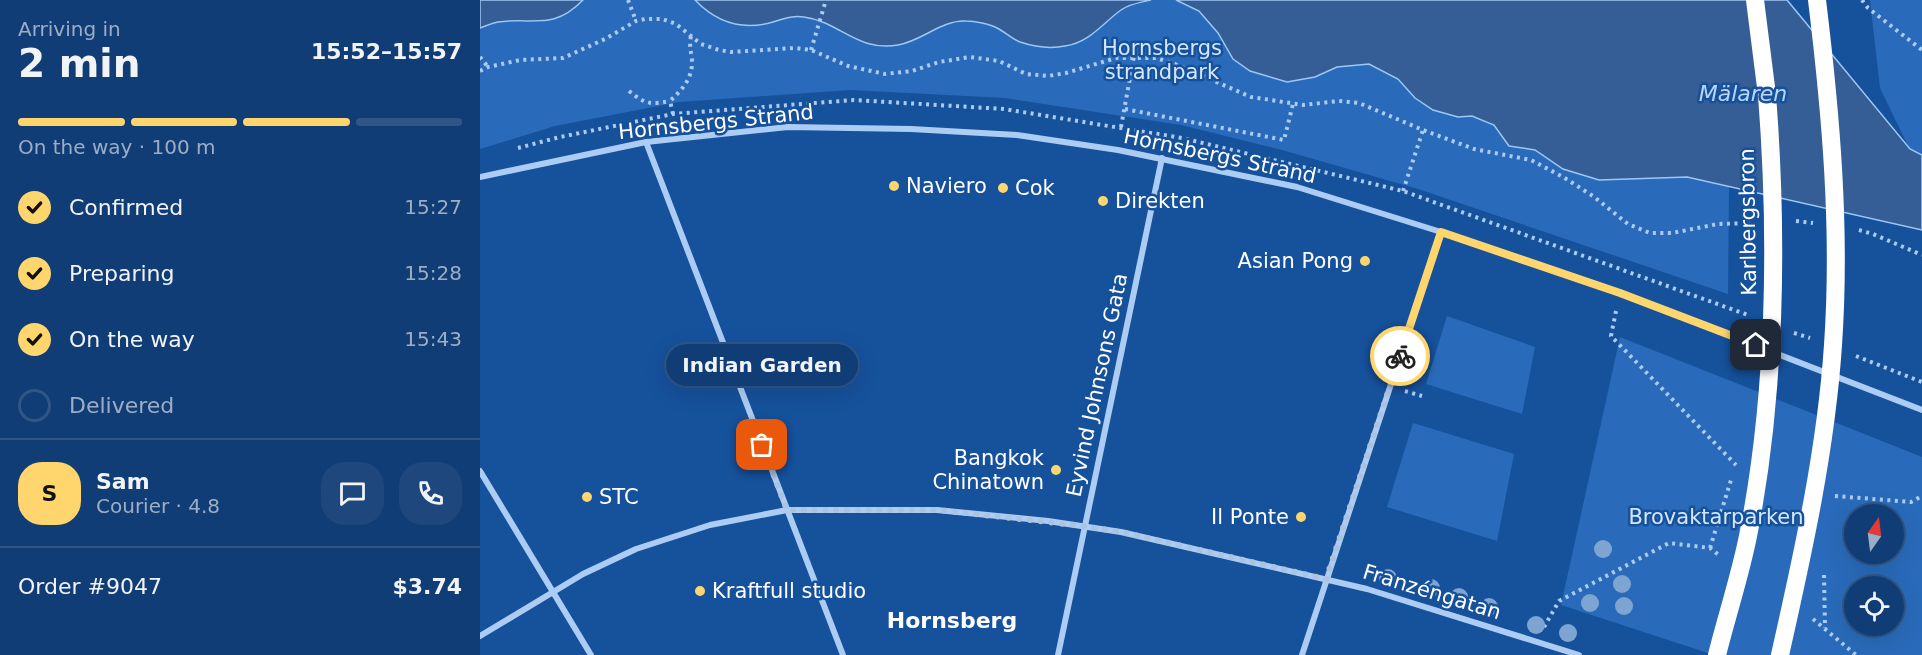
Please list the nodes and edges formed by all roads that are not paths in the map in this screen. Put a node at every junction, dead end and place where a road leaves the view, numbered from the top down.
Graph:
1 (1755, 0) edge
2 (1817, 0) edge
3 (646, 142) junction
4 (1162, 158) junction
5 (480, 177) edge
6 (1441, 232) junction
7 (1922, 410) edge
8 (480, 471) edge
9 (787, 510) junction
10 (1084, 526) junction
11 (1326, 579) junction
12 (554, 592) junction
13 (480, 636) edge
14 (591, 655) edge
15 (843, 655) edge
16 (1058, 655) edge
17 (1302, 655) edge
18 (1579, 655) edge
19 (1717, 655) edge
20 (1780, 655) edge

1 - 19 highway, Karlbergsbron, bridge
2 - 20 highway, bridge
3 - 4 street, Hornsbergs Strand
3 - 5 street, Hornsbergs Strand
3 - 9 street
4 - 6 street, Hornsbergs Strand
4 - 10 street, Eyvind Johnsons Gata
6 - 7 street, Hornsbergs Strand
6 - 11 street
8 - 12 street
9 - 10 street, Franzéngatan
9 - 12 street, Franzéngatan
9 - 15 street
10 - 11 street, Franzéngatan
10 - 16 street, Eyvind Johnsons Gata
11 - 17 street
11 - 18 street, Franzéngatan
12 - 13 street, Franzéngatan
12 - 14 street

